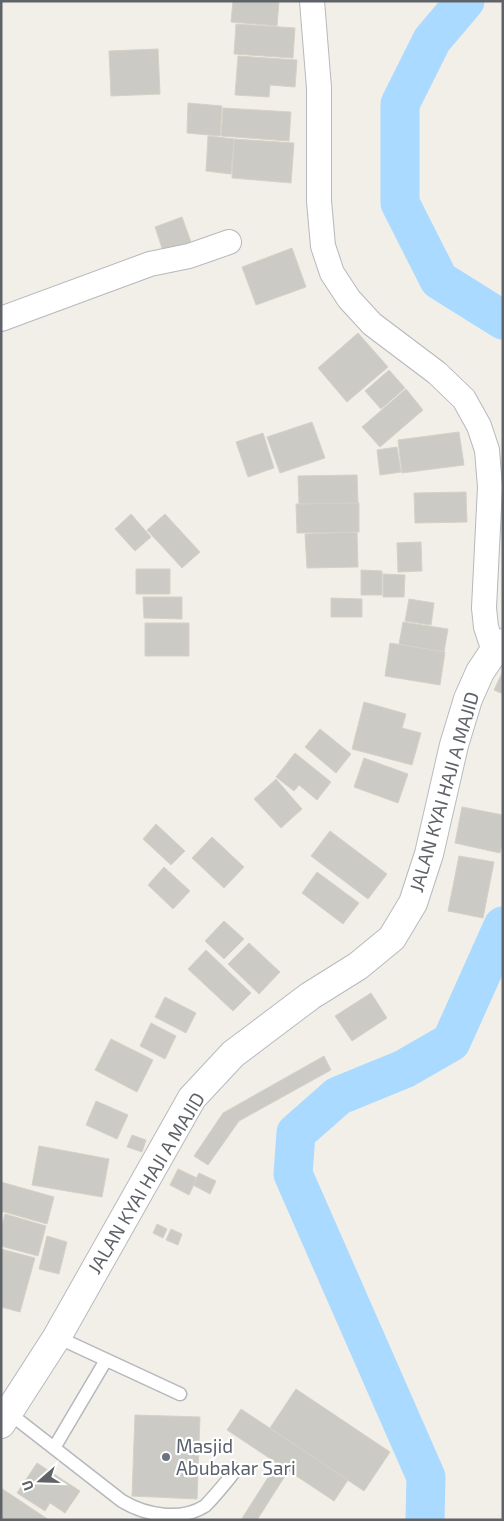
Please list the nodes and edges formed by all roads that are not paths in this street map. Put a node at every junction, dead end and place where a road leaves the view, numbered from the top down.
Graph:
1 (312, 1) edge
2 (229, 242) dead end
3 (1, 319) edge
4 (498, 647) edge
5 (57, 1337) junction
6 (106, 1360) junction
7 (180, 1394) dead end
8 (5, 1418) edge
9 (54, 1448) junction
10 (236, 1470) dead end

1 - 4 street
2 - 3 street
4 - 5 main road, JALAN KYAI HAJI A MAJID
5 - 6 lane
5 - 8 main road, JALAN KYAI HAJI A MAJID
6 - 7 lane
6 - 9 lane
8 - 9 lane
9 - 10 lane

